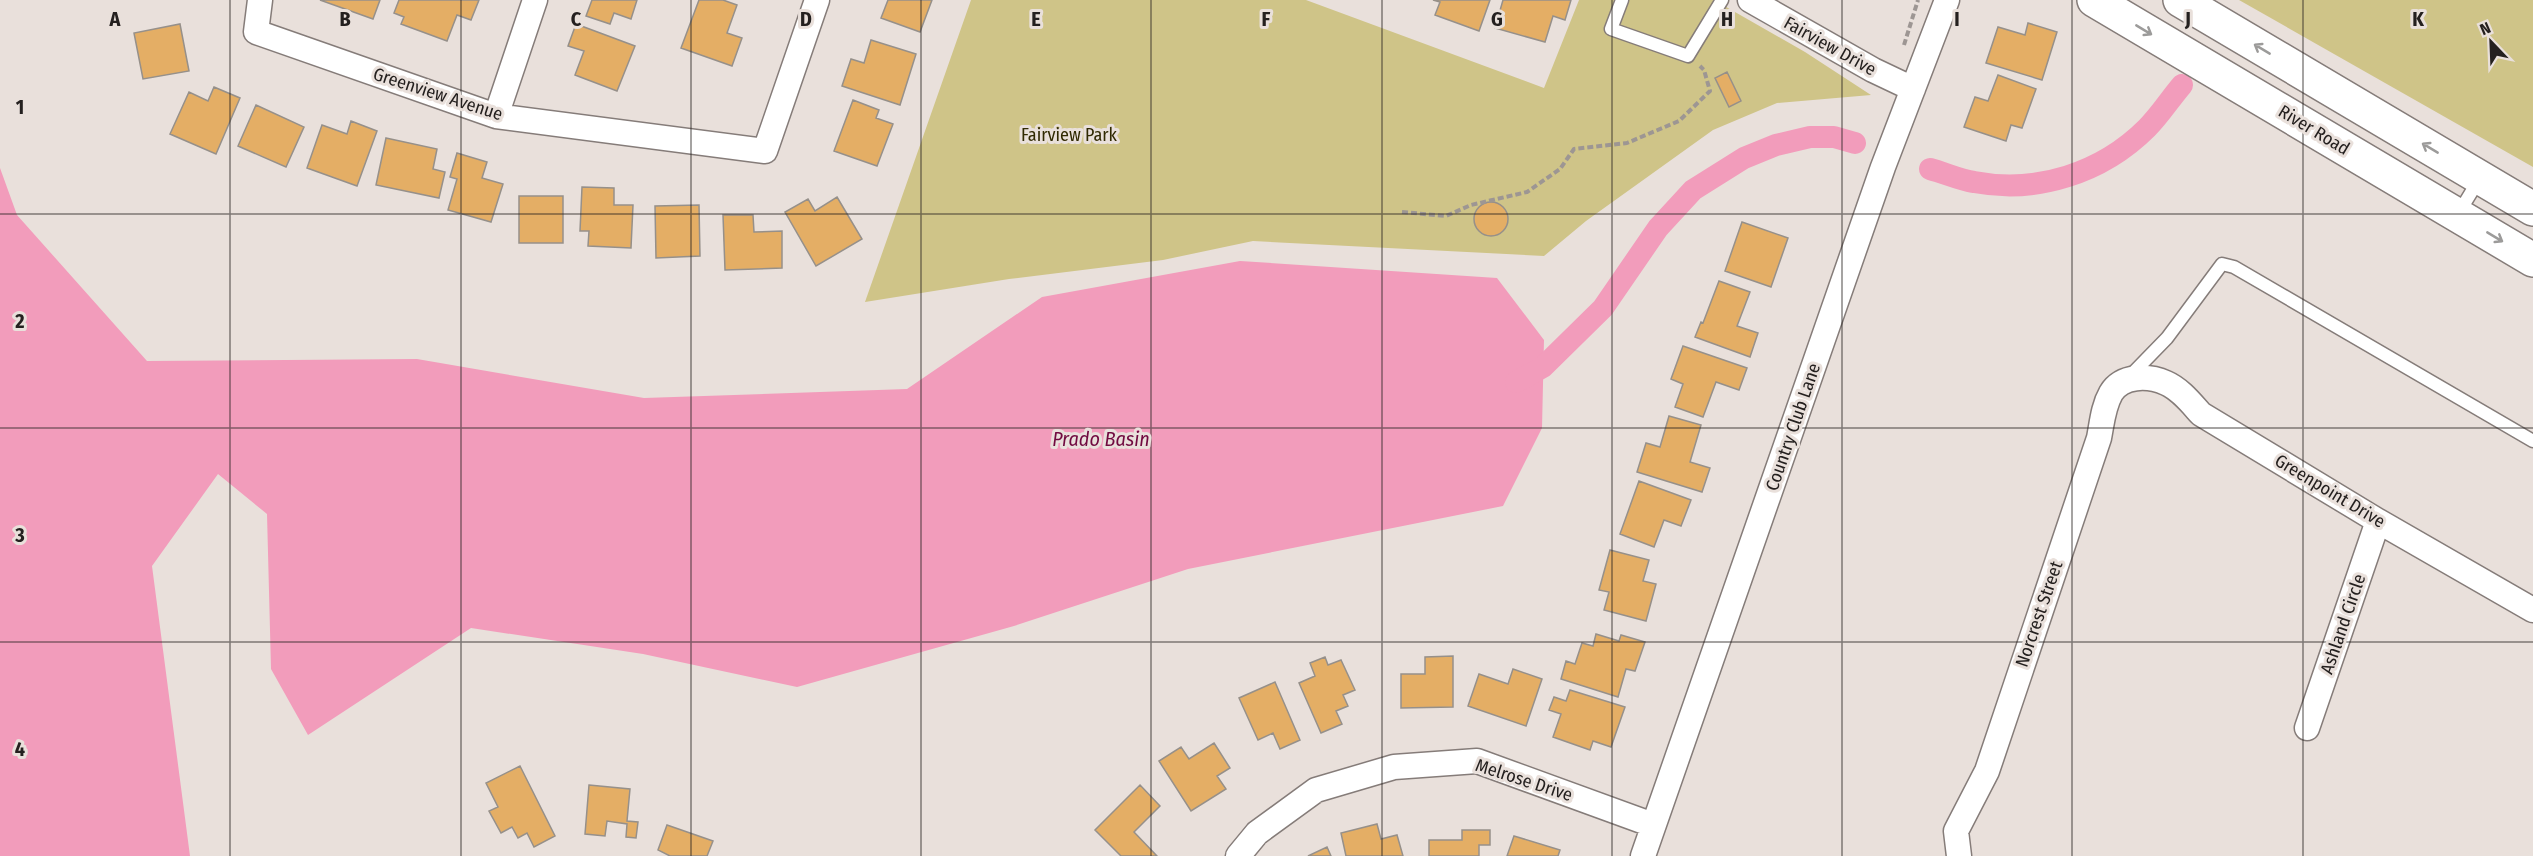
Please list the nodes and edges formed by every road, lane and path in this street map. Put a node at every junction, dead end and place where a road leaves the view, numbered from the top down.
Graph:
1 (260, 0) edge
2 (535, 0) edge
3 (817, 0) edge
4 (1622, 0) edge
5 (1722, 0) edge
6 (1750, 0) edge
7 (1947, 0) edge
8 (2094, 0) edge
9 (2180, 0) edge
10 (1688, 57) junction
11 (1913, 88) junction
12 (496, 116) junction
13 (2480, 178) junction
14 (2533, 209) edge
15 (1402, 212) dead end
16 (2457, 214) junction
17 (2533, 260) edge
18 (2128, 378) junction
19 (2533, 441) edge
20 (2378, 521) junction
21 (2533, 610) edge
22 (2307, 728) dead end
23 (1653, 825) junction
24 (1958, 855) edge
25 (1238, 856) edge
26 (1643, 856) edge

1 - 12 street, Greenview Avenue
2 - 12 street
3 - 12 street, Greenview Avenue
4 - 10 lane
5 - 10 lane
6 - 11 street, Fairview Drive
7 - 11 street, Country Club Lane
8 -> 16 main road, River Road
13 -> 9 main road
10 - 15 path
11 - 23 street, Country Club Lane
13 - 14 main road
13 - 16 lane
16 -> 17 main road, River Road
18 - 19 lane
18 - 20 street, Greenpoint Drive
18 - 24 street, Norcrest Street
20 - 21 street, Greenpoint Drive
20 - 22 street, Ashland Circle
23 - 25 street, Melrose Drive
23 - 26 street, Country Club Lane

